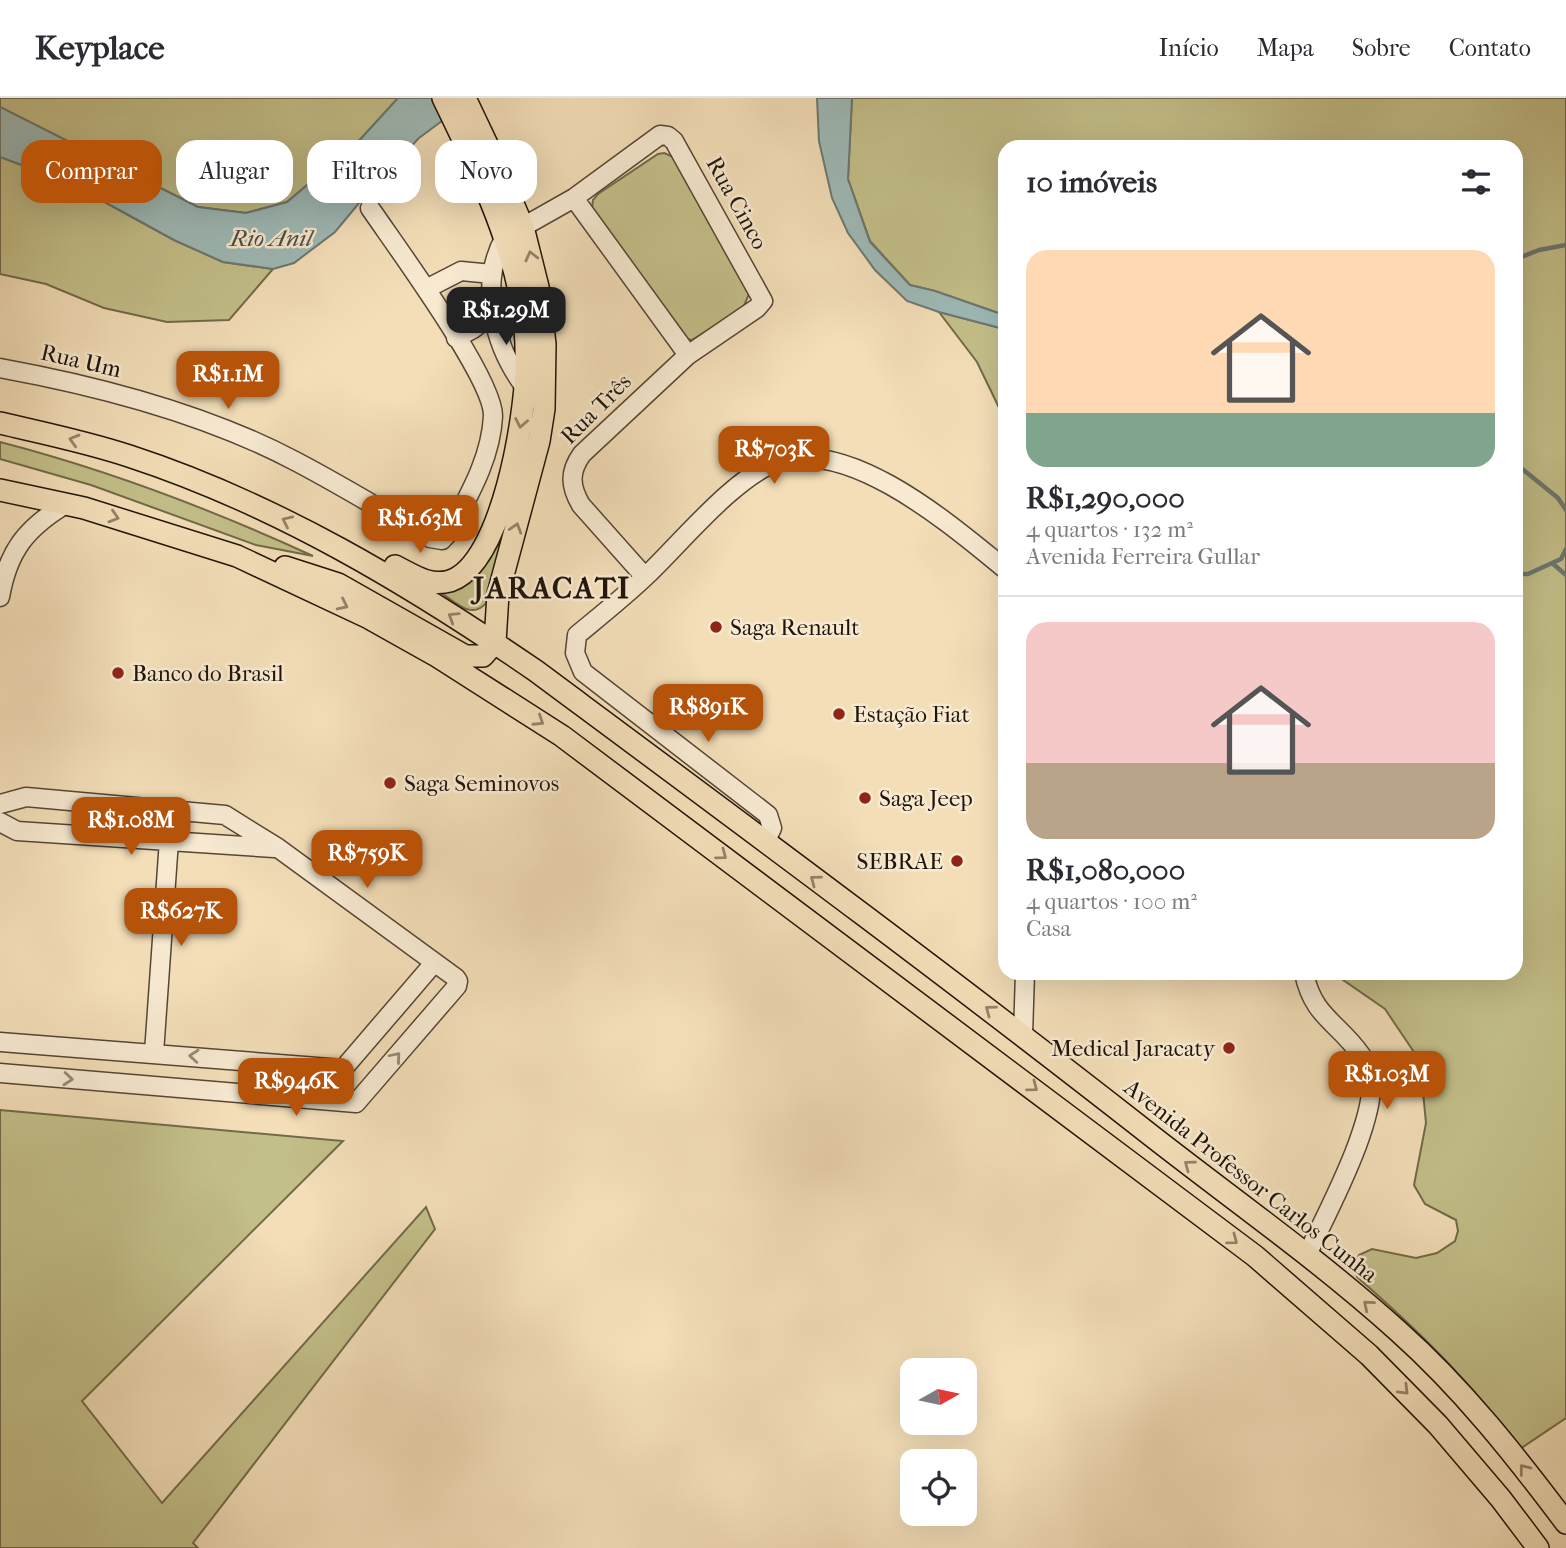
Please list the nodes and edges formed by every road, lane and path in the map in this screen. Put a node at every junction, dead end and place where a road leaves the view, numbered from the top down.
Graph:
1 (443, 98) edge
2 (465, 98) edge
3 (471, 140) edge
4 (478, 140) edge
5 (574, 198) junction
6 (502, 203) edge
7 (370, 208) dead end
8 (514, 232) junction
9 (492, 274) junction
10 (426, 289) junction
11 (762, 304) joint
12 (493, 313) junction
13 (456, 338) junction
14 (688, 355) junction
15 (0, 368) edge
16 (525, 387) junction
17 (0, 423) edge
18 (0, 490) edge
19 (66, 504) junction
20 (347, 551) junction
21 (237, 556) junction
22 (998, 563) edge
23 (645, 577) junction
24 (498, 594) junction
25 (0, 597) edge
26 (495, 642) junction
27 (536, 671) junction
28 (656, 728) junction
29 (641, 749) junction
30 (0, 804) edge
31 (0, 822) edge
32 (169, 840) junction
33 (765, 842) junction
34 (278, 848) junction
35 (434, 963) junction
36 (1025, 980) edge
37 (1305, 980) edge
38 (1023, 1035) junction
39 (0, 1042) edge
40 (154, 1053) junction
41 (0, 1073) edge
42 (1307, 1255) junction
43 (1566, 1523) edge
44 (1538, 1548) edge

1 - 3 main road
2 - 4 main road
5 - 8 street
5 - 11 street, Rua Cinco
5 - 14 street
6 - 8 main road
7 - 10 street
8 - 9 street
8 - 16 main road
24 -> 8 main road
9 - 10 street
9 - 12 street
10 - 13 street
11 - 14 street, Rua Três
12 - 13 street
12 - 16 street
13 - 15 street, Rua Um
14 - 23 street, Rua Três
16 -> 20 main road
20 -> 17 main road, Avenida Professor Carlos Cunha
18 - 19 main road
19 -> 21 main road
19 - 25 street
26 -> 20 main road, Avenida Professor Carlos Cunha
21 - 26 main road
21 -> 44 main road
22 - 23 street
23 - 28 street
24 - 26 main road
24 - 27 main road
26 - 27 main road, Avenida Professor Carlos Cunha
27 - 29 main road, Avenida Professor Carlos Cunha
28 - 29 street
28 - 33 street
29 - 33 main road, Avenida Professor Carlos Cunha
30 - 34 street
31 - 32 street
32 - 34 street
32 - 40 street
38 -> 33 main road, Avenida Professor Carlos Cunha
34 - 35 street
35 -> 40 street
41 -> 35 street
36 - 38 street
37 - 42 street
42 -> 38 main road, Avenida Professor Carlos Cunha
39 - 40 street
43 -> 42 main road, Avenida Professor Carlos Cunha

